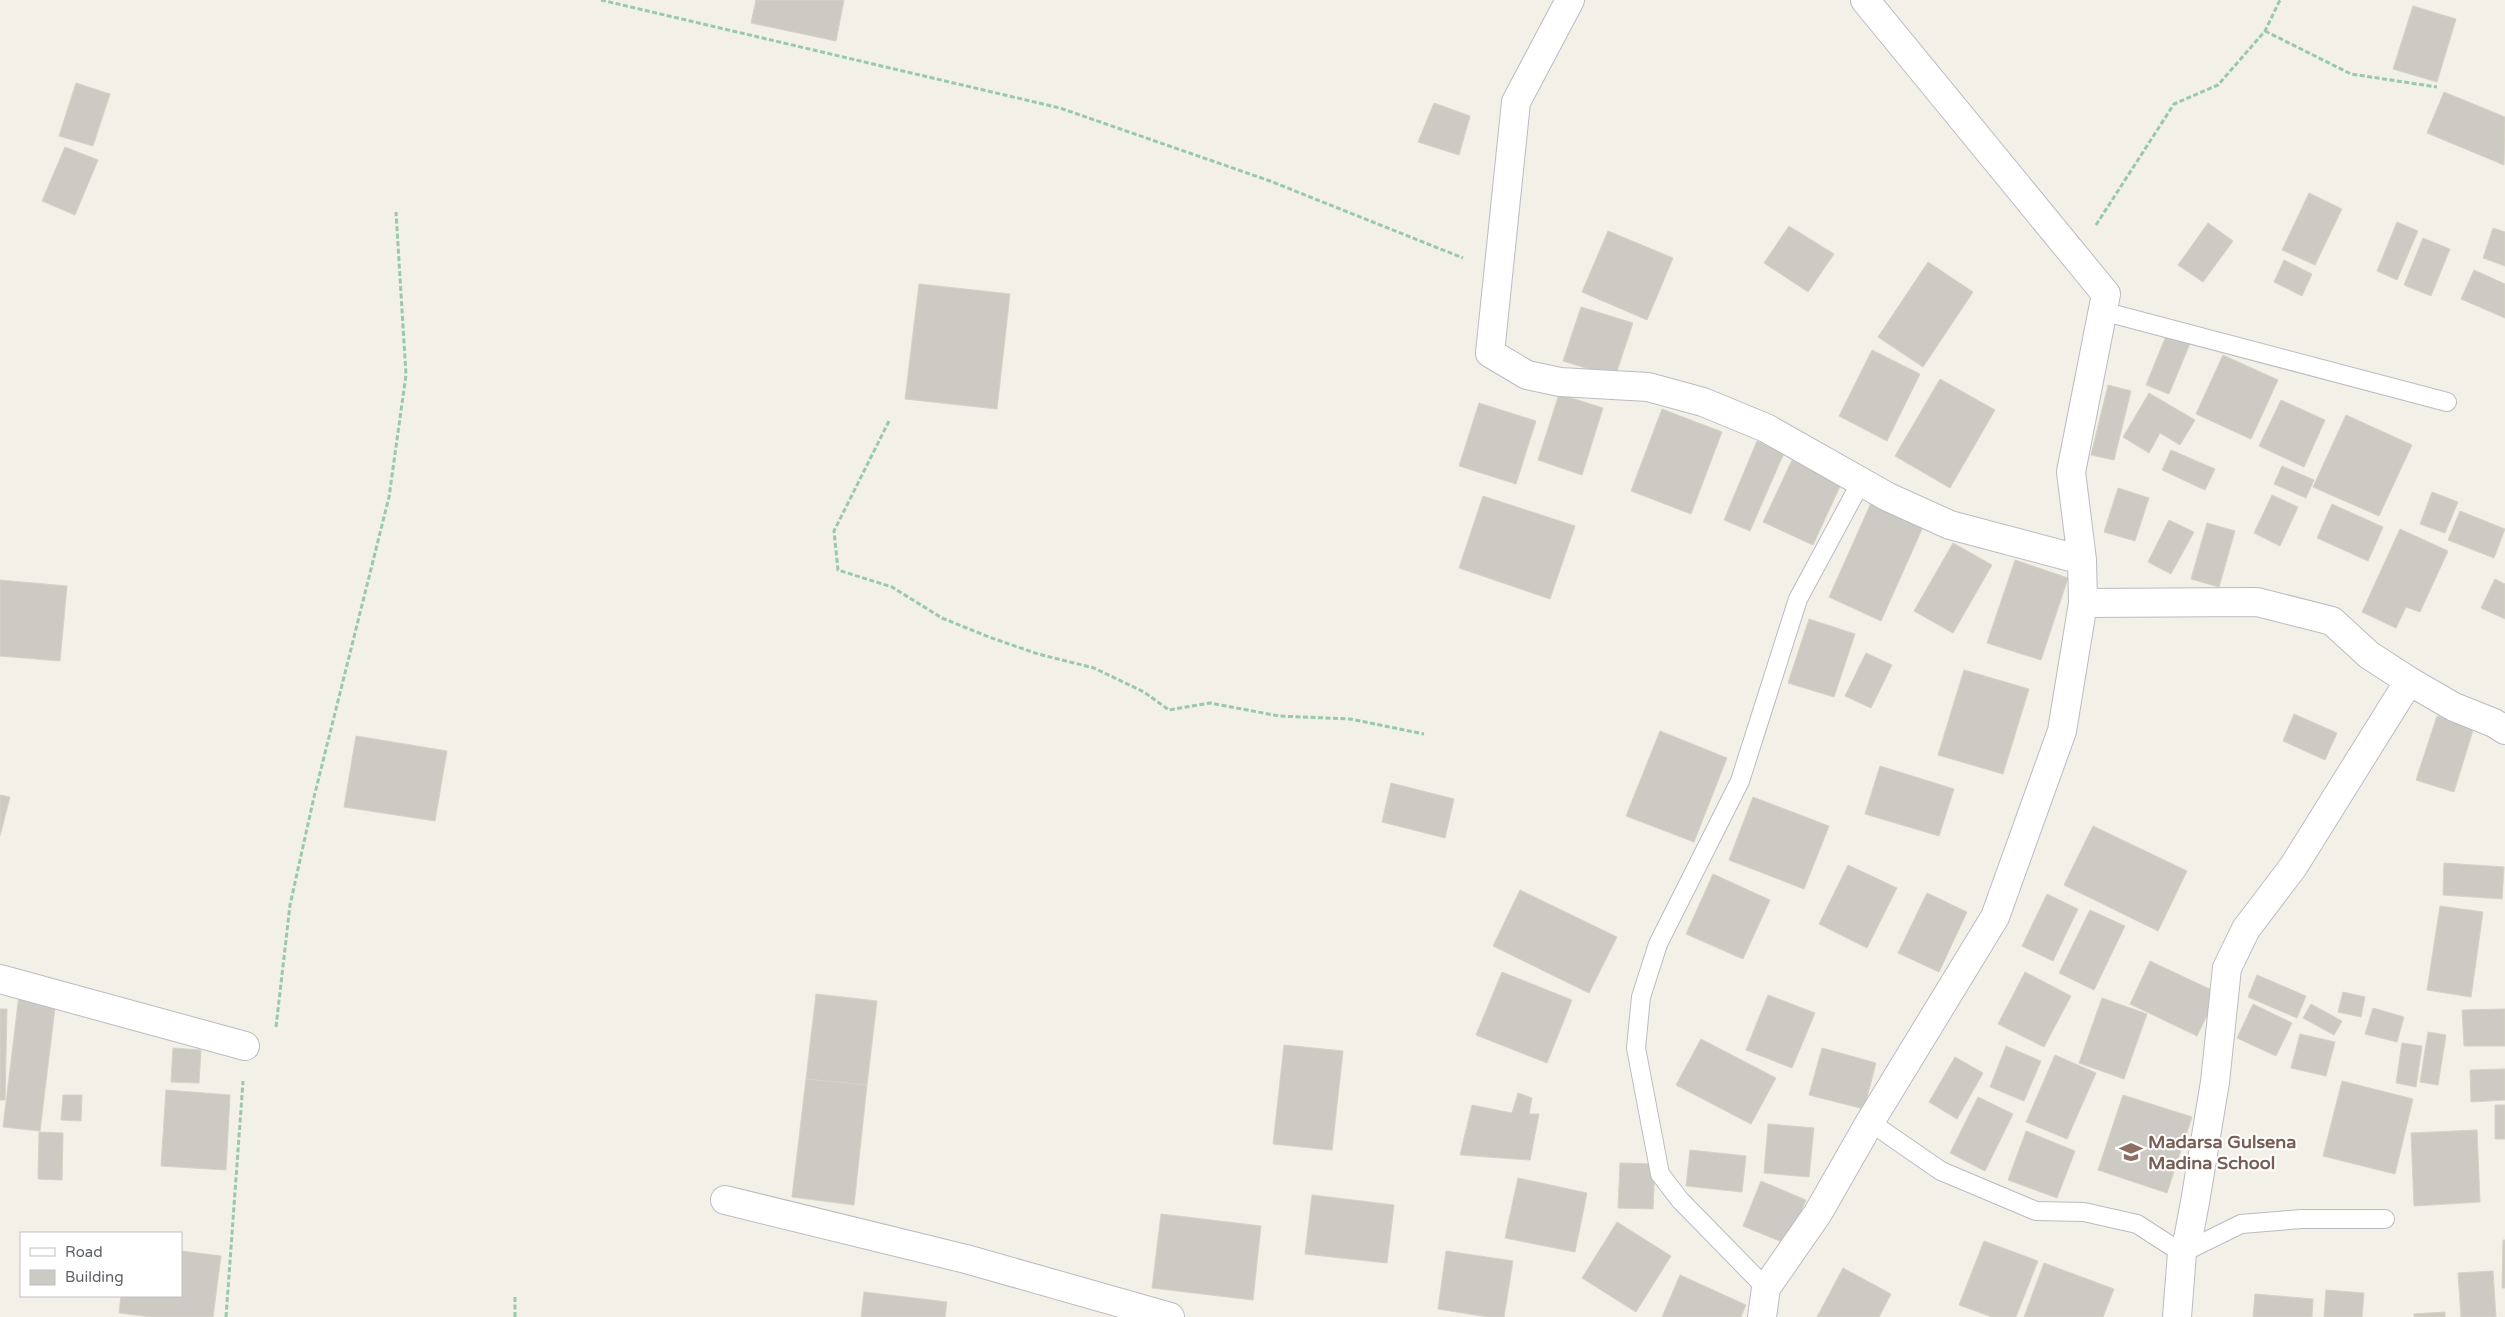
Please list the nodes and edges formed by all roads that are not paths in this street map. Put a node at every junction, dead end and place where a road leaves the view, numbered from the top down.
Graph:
1 (1570, 0) edge
2 (1865, 0) edge
3 (2102, 311) junction
4 (2447, 402) dead end
5 (1861, 482) junction
6 (2082, 560) junction
7 (2083, 603) junction
8 (2409, 681) junction
9 (2505, 730) edge
10 (0, 979) edge
11 (245, 1046) road end
12 (1870, 1122) junction
13 (725, 1200) dead end
14 (2385, 1219) dead end
15 (2182, 1253) junction
16 (1766, 1288) junction
17 (1170, 1317) edge
18 (1762, 1317) edge
19 (2177, 1317) edge

1 - 5 street
2 - 3 street
3 - 4 lane
3 - 6 street
5 - 6 street
5 - 16 lane
6 - 7 street
7 - 8 street
7 - 12 street
8 - 9 street
8 - 15 street
10 - 11 street
12 - 15 lane
12 - 16 street
13 - 17 street
14 - 15 lane
15 - 19 street
16 - 18 street

